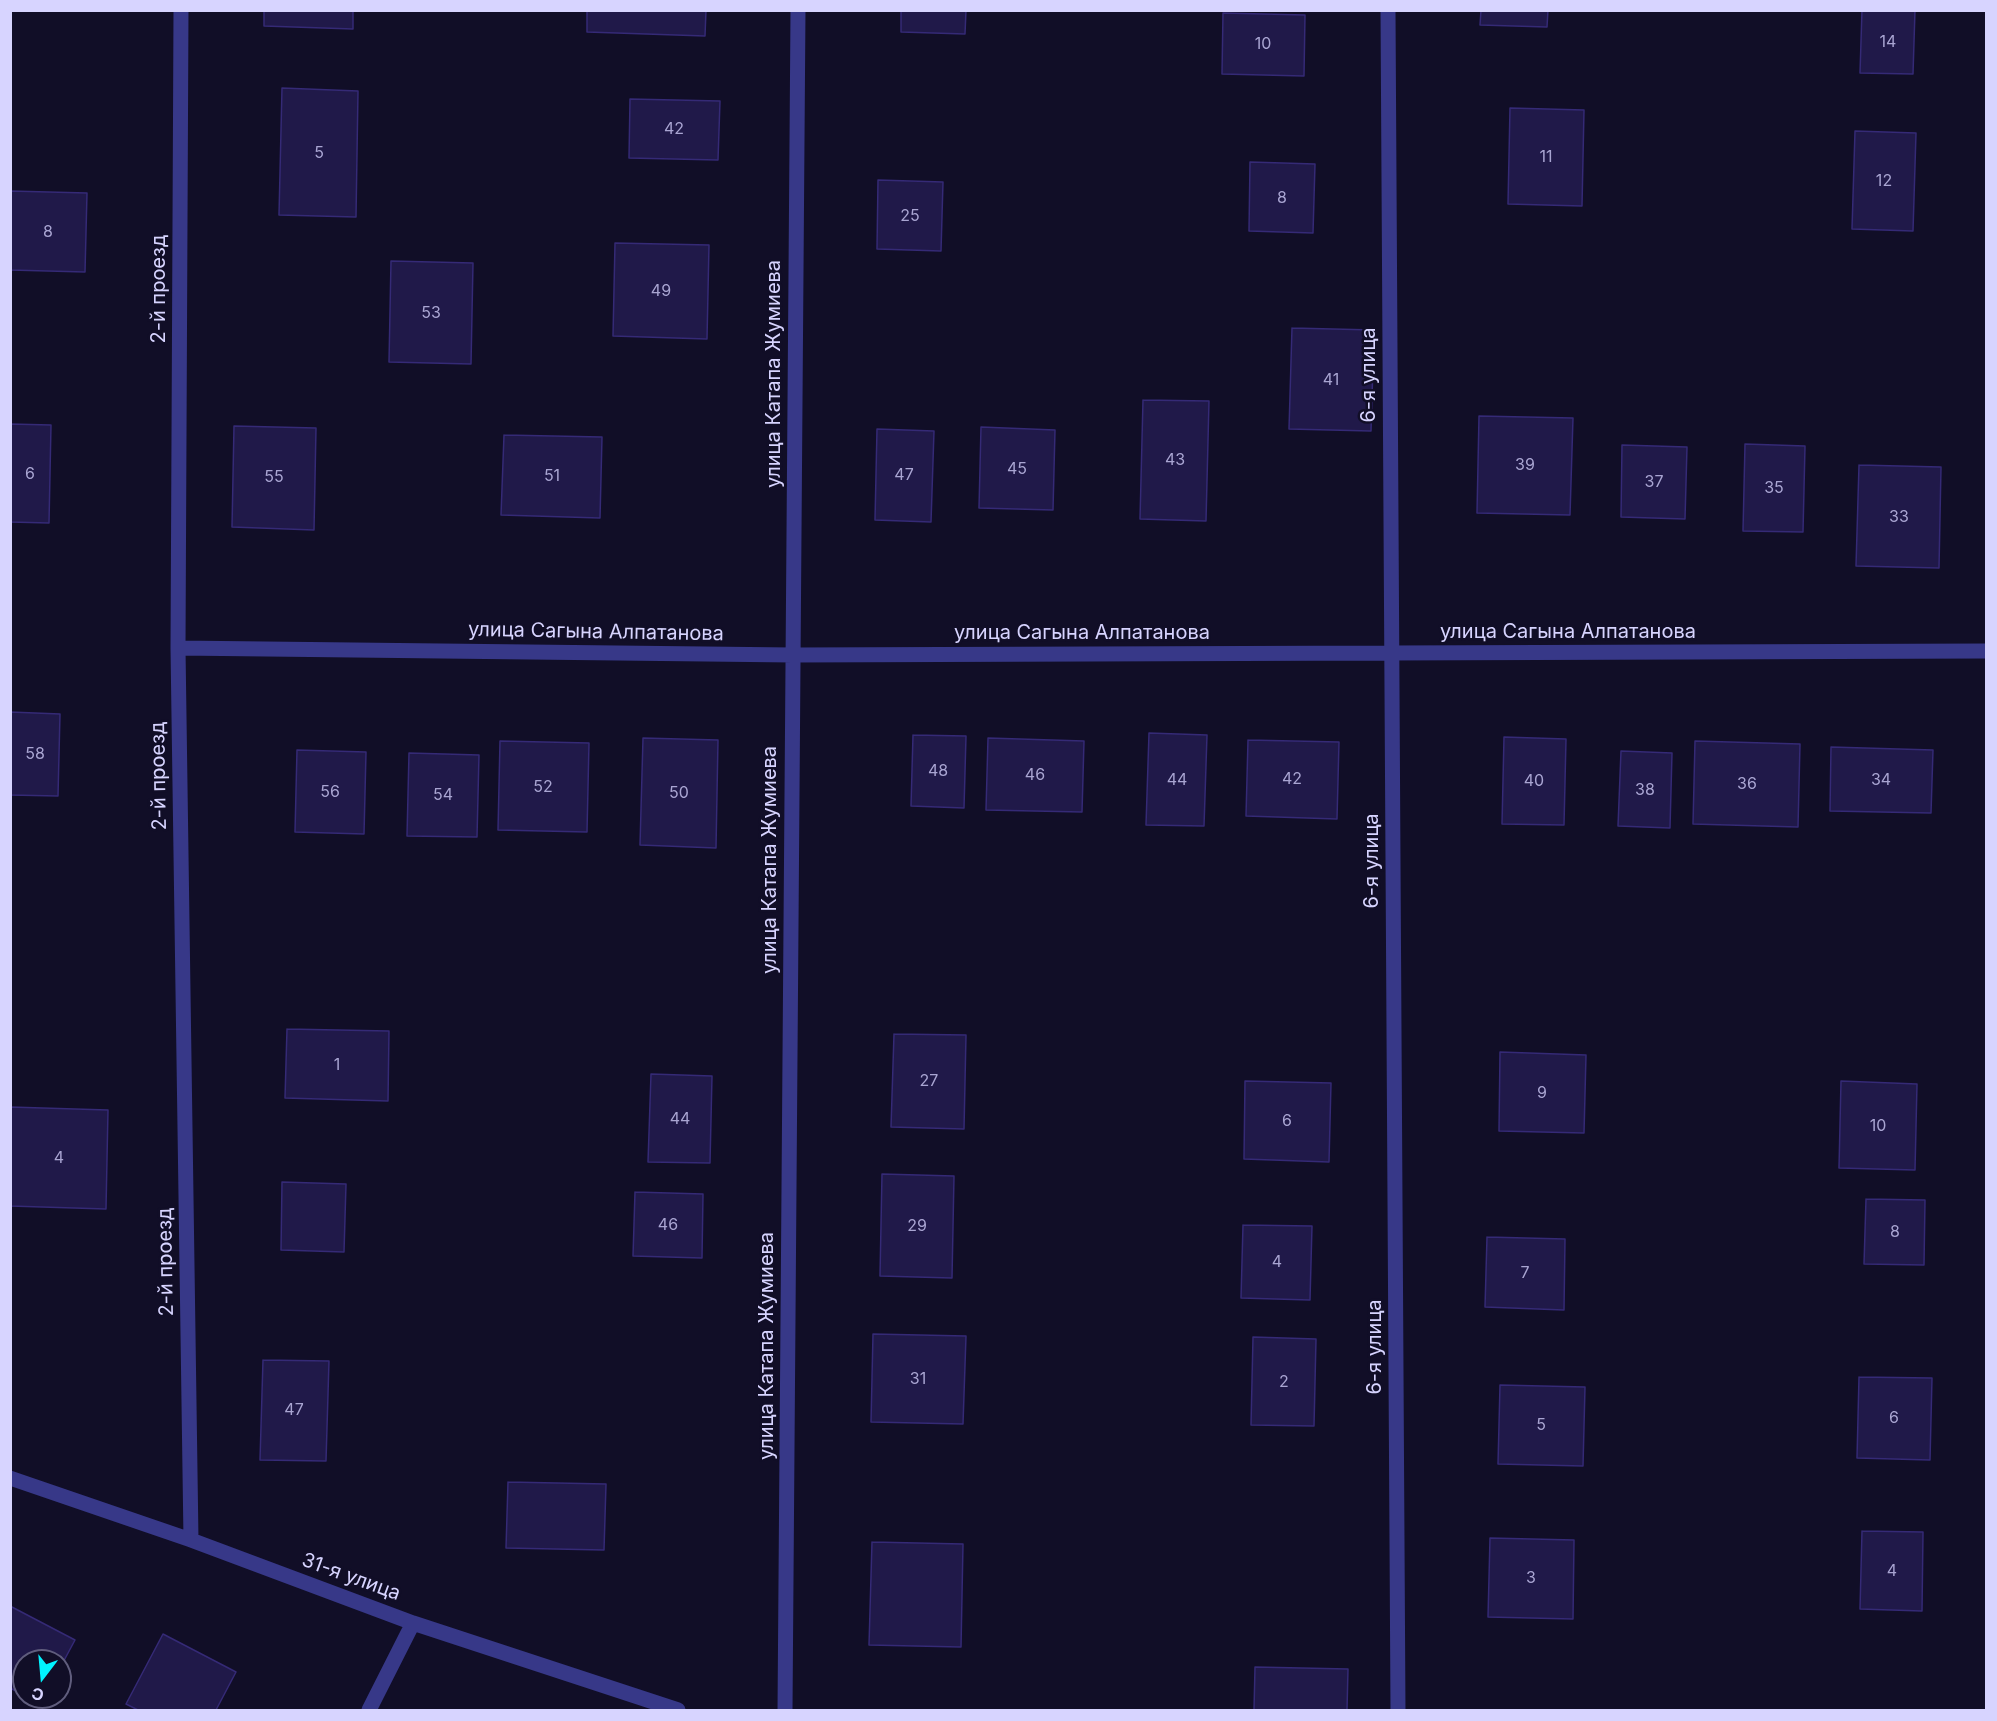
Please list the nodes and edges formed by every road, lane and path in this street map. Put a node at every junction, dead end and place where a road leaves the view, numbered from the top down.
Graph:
1 (181, 10) edge
2 (798, 10) edge
3 (1388, 10) edge
4 (178, 648) junction
5 (1986, 651) edge
6 (1392, 653) junction
7 (793, 655) junction
8 (10, 1478) edge
9 (191, 1540) junction
10 (413, 1623) junction
11 (369, 1710) edge
12 (678, 1710) edge
13 (785, 1710) edge
14 (1398, 1710) edge

1 - 4 street, 2-й проезд
2 - 7 street, улица Катапа Жумиева
3 - 6 street, 6-я улица
4 - 7 street, улица Сагына Алпатанова
4 - 9 street, 2-й проезд
5 - 6 street, улица Сагына Алпатанова
6 - 7 street, улица Сагына Алпатанова
6 - 14 street, 6-я улица
7 - 13 street, улица Катапа Жумиева
8 - 9 street, 31-я улица
9 - 10 street, 31-я улица
10 - 11 street
10 - 12 street, 31-я улица

